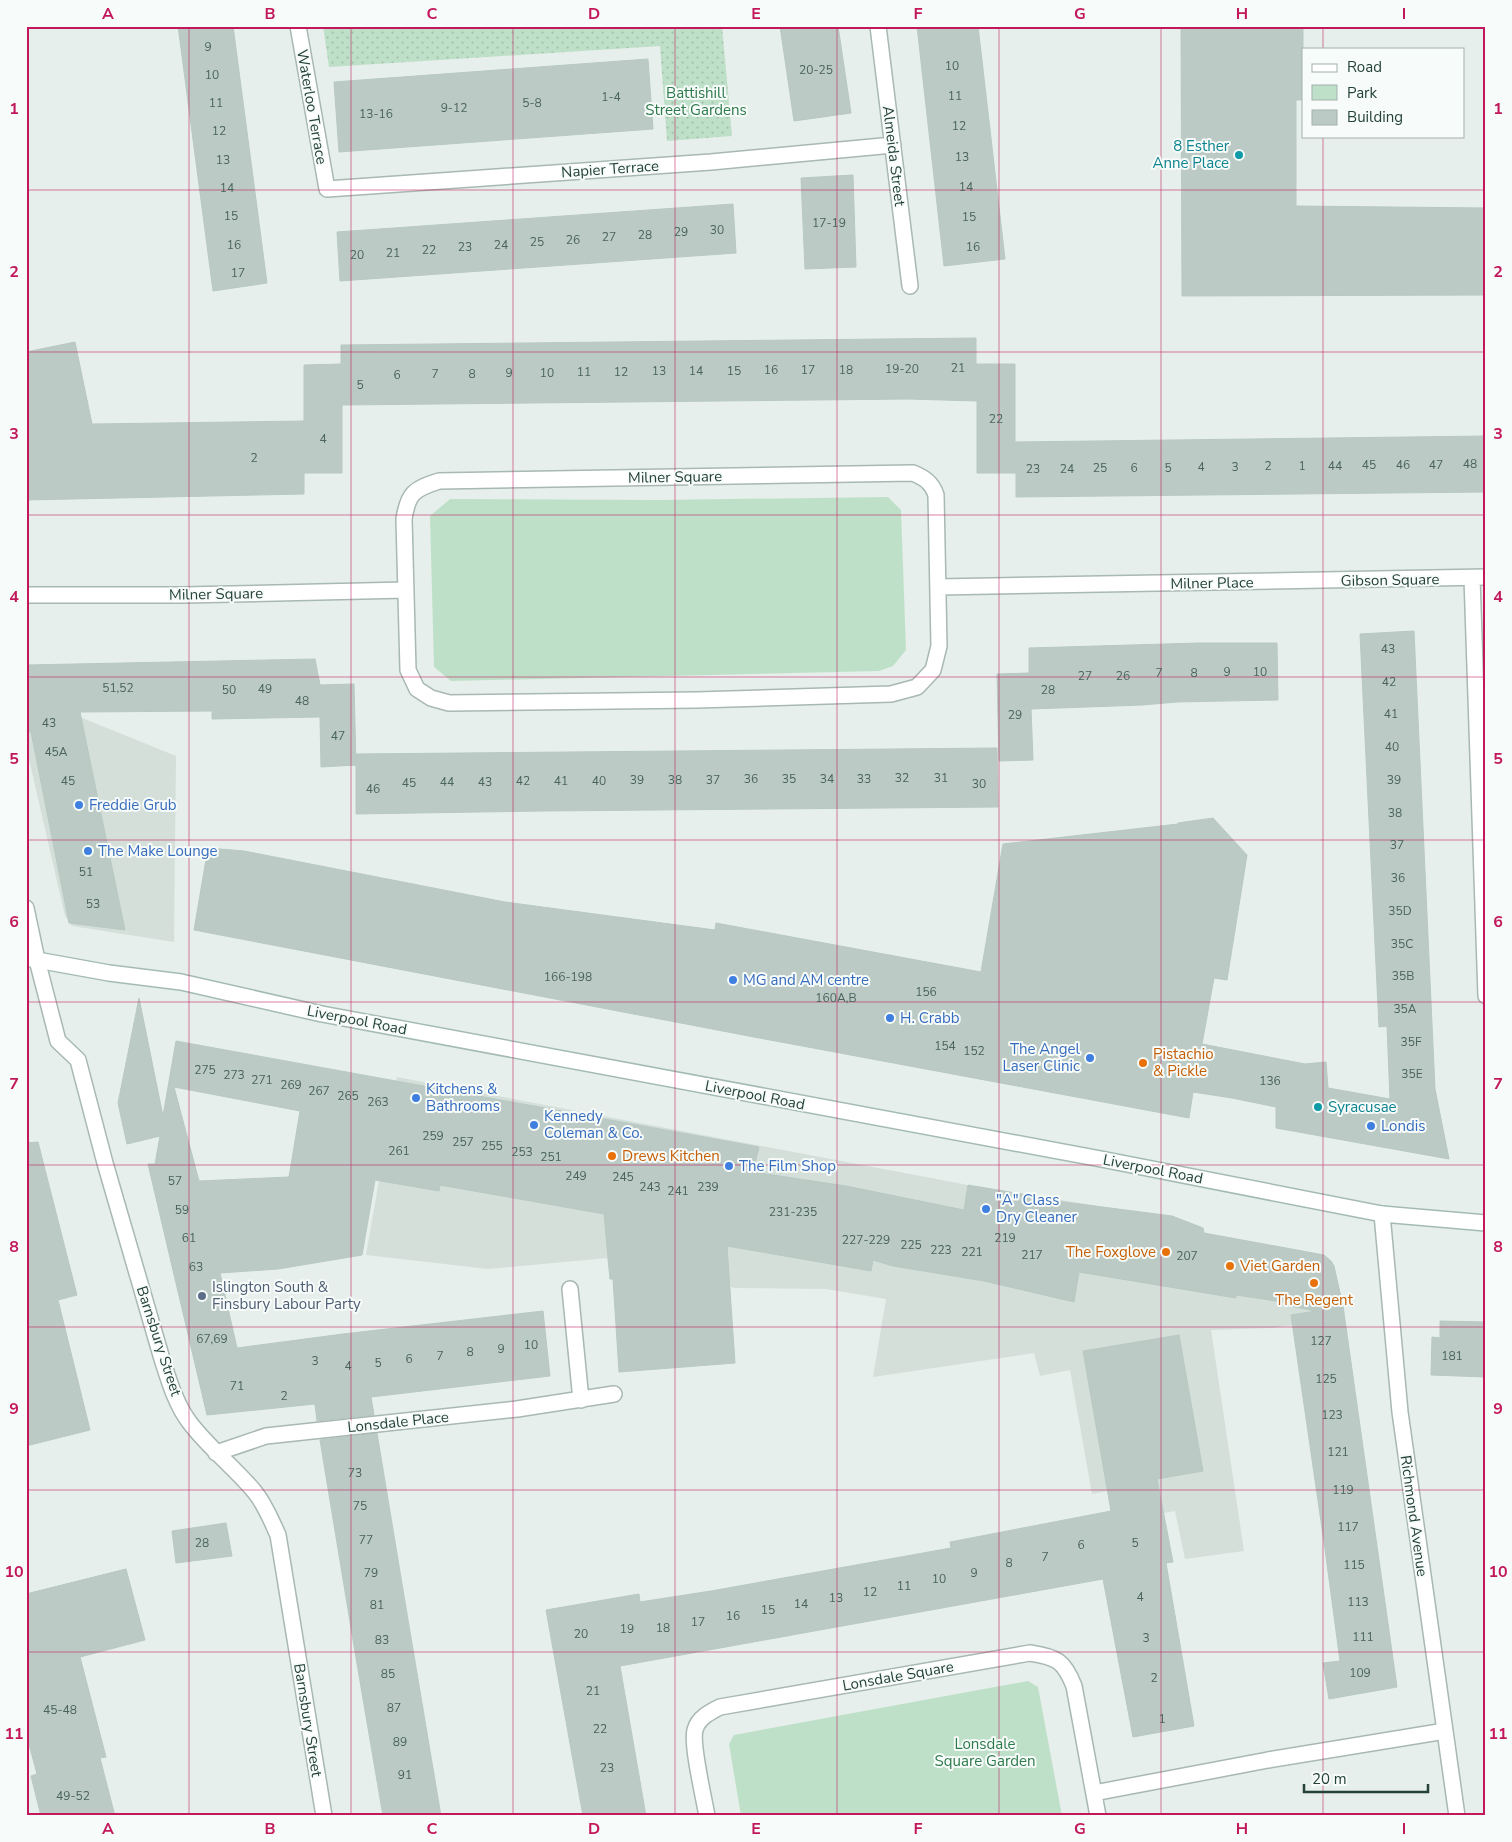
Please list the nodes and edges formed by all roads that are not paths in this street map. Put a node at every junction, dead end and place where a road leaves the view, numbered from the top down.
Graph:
1 (298, 26) edge
2 (878, 26) edge
3 (894, 145) junction
4 (327, 189) joint
5 (910, 286) dead end
6 (1479, 578) edge
7 (1307, 582) joint
8 (938, 588) junction
9 (406, 590) junction
10 (26, 595) edge
11 (1483, 818) edge
12 (26, 908) edge
13 (32, 959) edge
14 (1486, 996) edge
15 (1382, 1214) junction
16 (1486, 1223) edge
17 (570, 1289) dead end
18 (614, 1394) dead end
19 (581, 1400) junction
20 (216, 1453) junction
21 (1445, 1731) junction
22 (1094, 1792) junction
23 (324, 1816) edge
24 (707, 1816) edge
25 (1098, 1816) edge
26 (1457, 1816) edge

1 - 4 street, Waterloo Terrace
2 - 3 street, Almeida Street
3 - 4 street, Napier Terrace
3 - 5 street, Almeida Street
6 - 7 street, Gibson Square
6 - 11 street, Gibson Square
7 - 8 street, Milner Place
8 - 9 street, Milner Square
8 - 9 street, Milner Square
9 - 10 street, Milner Square
11 - 14 street, Gibson Square
12 - 13 street, Barnsbury Street
13 - 15 street, Liverpool Road
13 - 20 street, Barnsbury Street
15 - 16 street, Liverpool Road
15 - 21 street, Richmond Avenue
17 - 19 street
18 - 19 street, Lonsdale Place
19 - 20 street, Lonsdale Place
20 - 23 street, Barnsbury Street
21 - 22 street
21 - 26 street, Richmond Avenue
22 - 24 street, Lonsdale Square
22 - 25 street, Lonsdale Square

